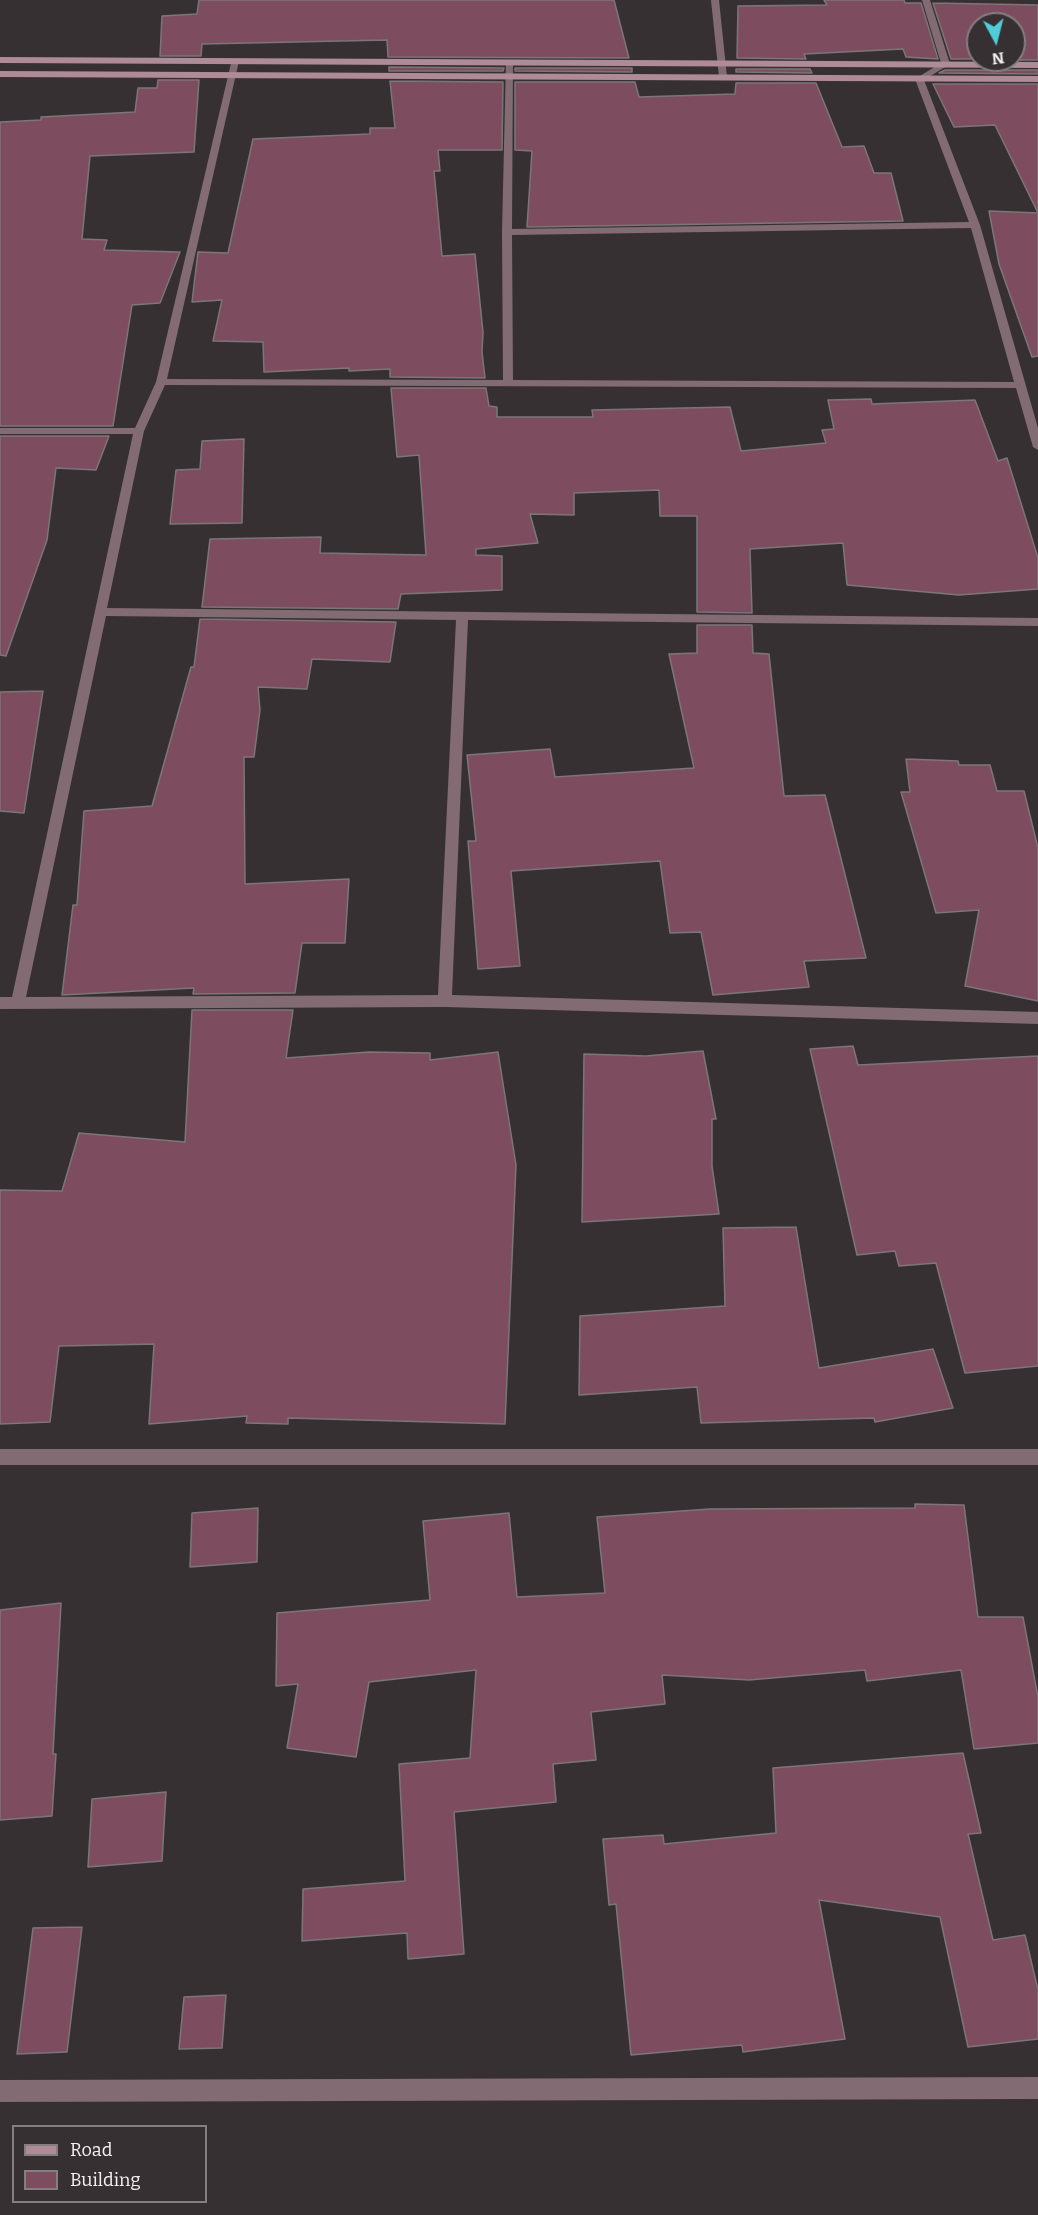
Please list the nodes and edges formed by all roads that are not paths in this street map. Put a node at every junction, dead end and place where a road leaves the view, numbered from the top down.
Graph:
1 (715, 0) edge
2 (926, 0) edge
3 (0, 60) edge
4 (235, 61) junction
5 (509, 62) junction
6 (722, 63) junction
7 (946, 64) junction
8 (1038, 65) edge
9 (0, 74) edge
10 (231, 75) junction
11 (507, 76) junction
12 (723, 77) junction
13 (919, 78) junction
14 (1038, 79) edge
15 (975, 225) junction
16 (507, 232) junction
17 (161, 382) junction
18 (508, 383) junction
19 (1020, 385) junction
20 (0, 431) edge
21 (139, 432) junction
22 (1038, 447) edge
23 (102, 612) junction
24 (462, 616) junction
25 (1038, 622) edge
26 (445, 1001) junction
27 (18, 1002) junction
28 (0, 1003) edge
29 (1038, 1018) edge
30 (0, 1457) edge
31 (1038, 1457) edge
32 (1038, 2088) edge
33 (0, 2091) edge

1 - 6 street
2 - 7 street
3 - 4 street
4 - 5 street
4 - 10 street
5 - 6 street
5 - 11 street
6 - 7 street
6 - 12 street
7 - 8 street
7 - 13 street
9 - 10 street
10 - 11 street
10 - 17 street
11 - 12 street
11 - 16 street
12 - 13 street
13 - 14 street
13 - 15 street
15 - 16 street
15 - 19 street
16 - 18 street
17 - 18 street
17 - 21 street
18 - 19 street
19 - 22 street
20 - 21 street
21 - 23 street
23 - 24 street
23 - 27 street
24 - 25 street
24 - 26 street
26 - 27 street
26 - 29 street
27 - 28 street
30 - 31 street
32 - 33 street

